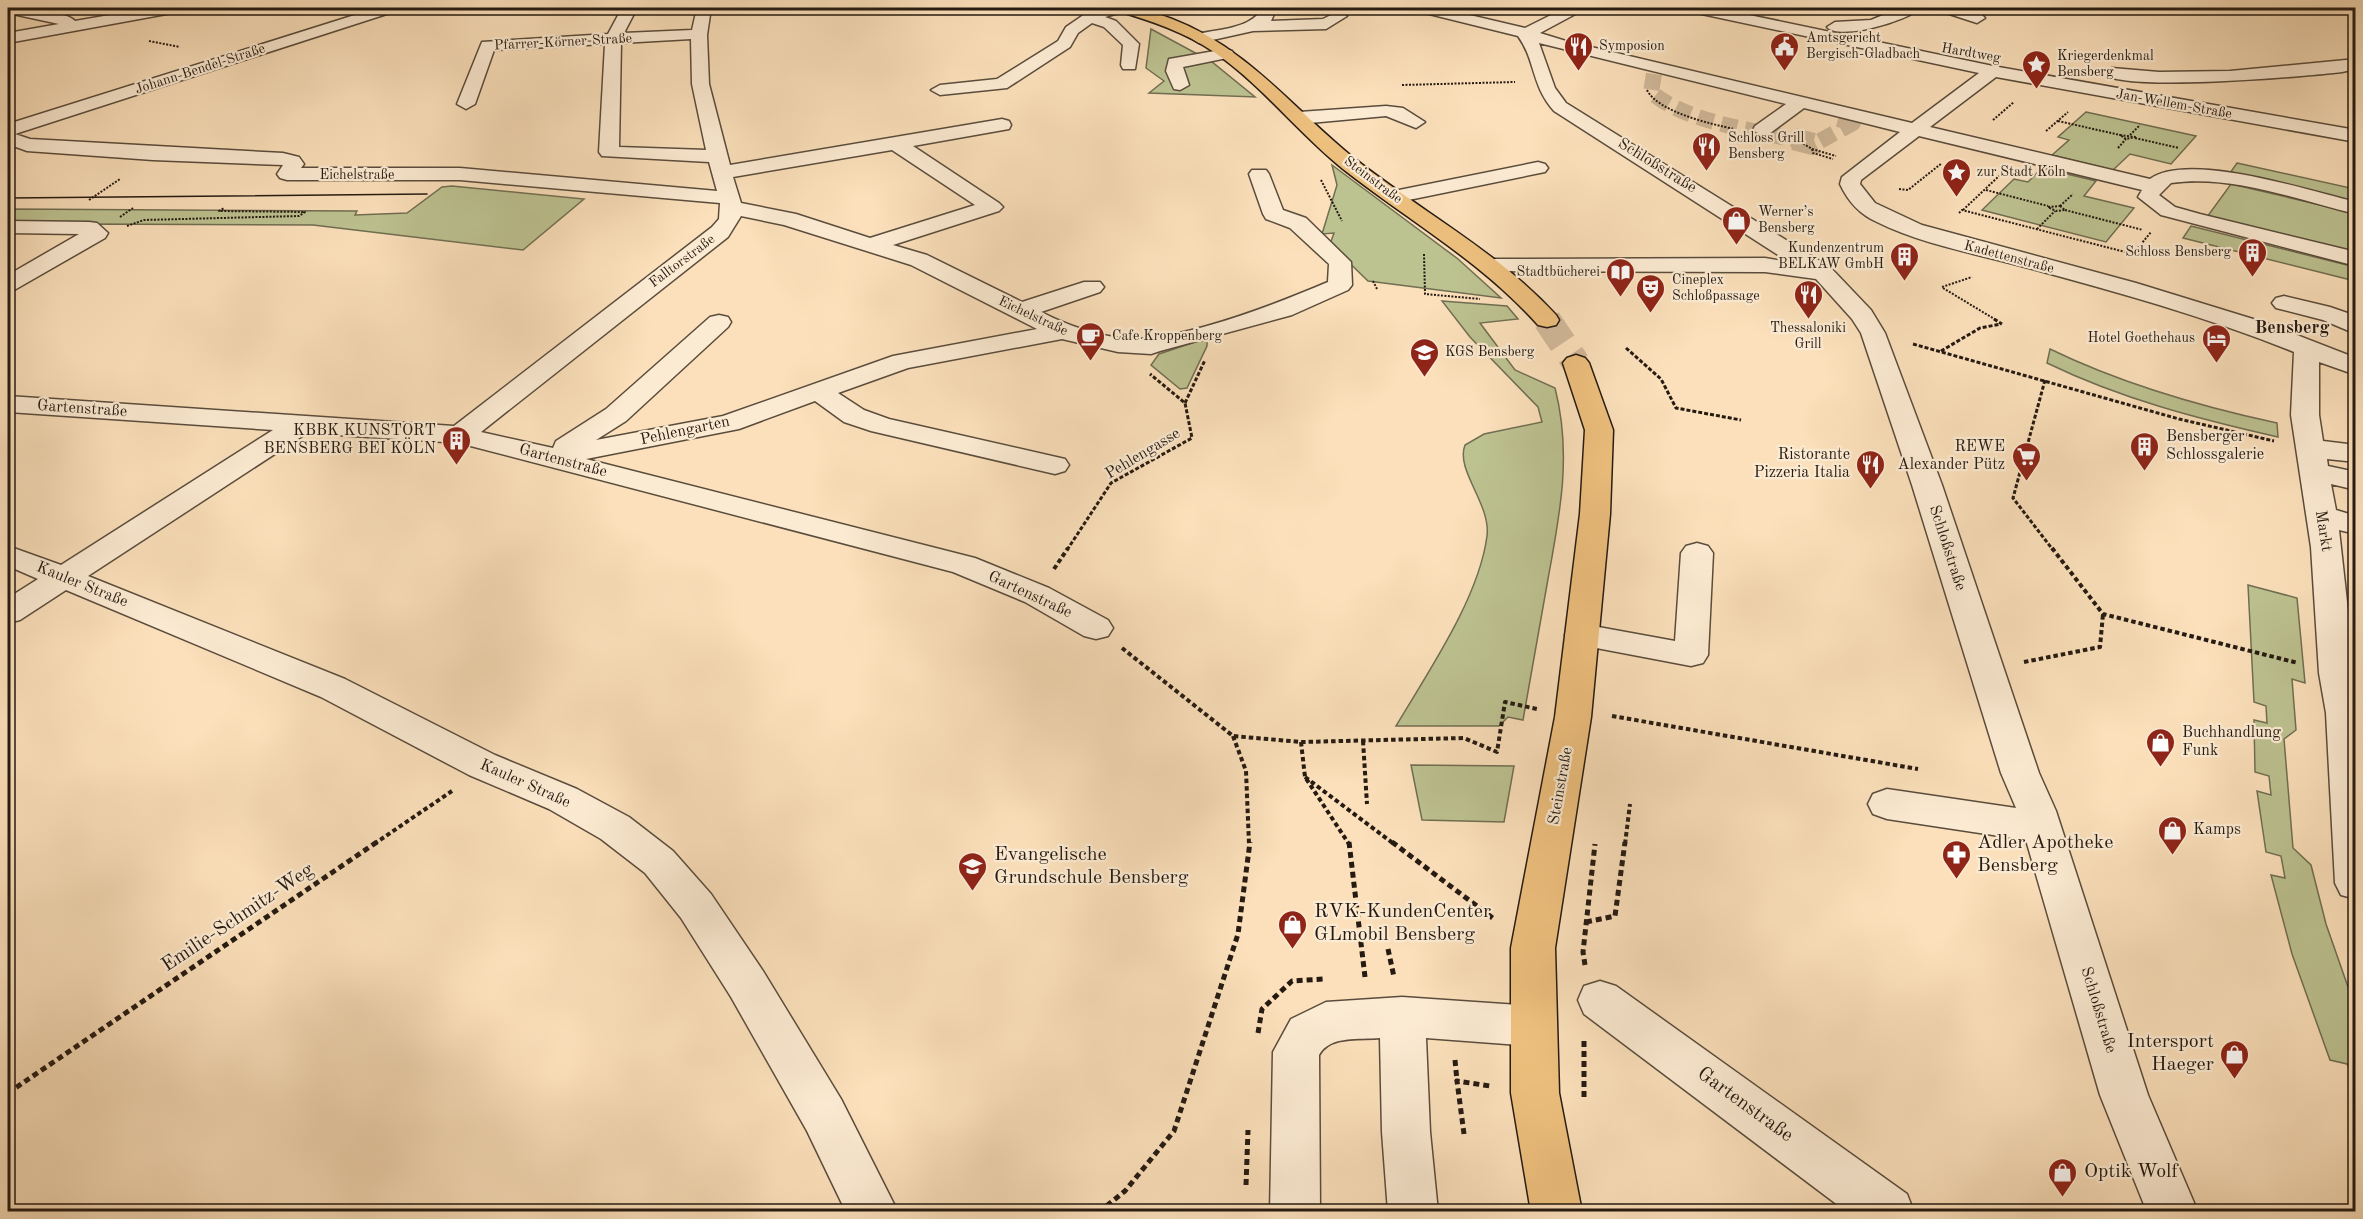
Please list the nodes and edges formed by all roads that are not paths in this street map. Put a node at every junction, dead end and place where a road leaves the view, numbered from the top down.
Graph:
1 (172, 8) edge
2 (392, 8) edge
3 (629, 8) edge
4 (704, 8) edge
5 (1121, 8) edge
6 (1267, 8) edge
7 (1422, 8) edge
8 (1480, 8) edge
9 (1575, 8) edge
10 (1697, 8) edge
11 (1912, 8) edge
12 (1945, 8) edge
13 (8, 9) edge
14 (1339, 16) dead end
15 (1459, 16) junction
16 (1090, 17) junction
17 (1977, 18) dead end
18 (1832, 20) junction
19 (1766, 24) junction
20 (87, 25) junction
21 (1251, 26) junction
22 (1526, 34) junction
23 (699, 37) junction
24 (8, 38) edge
25 (1199, 38) junction
26 (613, 39) junction
27 (663, 54) dead end
28 (1226, 54) junction
29 (1129, 64) dead end
30 (2355, 64) edge
31 (2078, 69) dead end
32 (1993, 71) junction
33 (2100, 72) dead end
34 (1180, 85) dead end
35 (940, 90) dead end
36 (466, 104) dead end
37 (1797, 105) junction
38 (1299, 118) junction
39 (1838, 119) tunnel mouth
40 (2273, 121) junction
41 (1416, 122) dead end
42 (1002, 125) dead end
43 (1916, 129) junction
44 (8, 130) edge
45 (1762, 130) dead end
46 (2355, 136) edge
47 (8, 138) edge
48 (895, 143) junction
49 (668, 145) dead end
50 (2355, 146) edge
51 (1538, 168) dead end
52 (833, 170) dead end
53 (1259, 174) dead end
54 (724, 180) junction
55 (2152, 186) junction
56 (1394, 197) junction
57 (954, 206) dead end
58 (2355, 208) edge
59 (8, 228) edge
60 (859, 241) junction
61 (2355, 259) edge
62 (1495, 266) junction
63 (1823, 273) junction
64 (8, 284) edge
65 (1092, 287) dead end
66 (2284, 303) dead end
67 (1020, 311) junction
68 (1547, 320) tunnel mouth
69 (719, 322) dead end
70 (2355, 327) edge
71 (1062, 332) junction
72 (2355, 341) edge
73 (2307, 349) junction
74 (1576, 363) tunnel mouth
75 (2355, 367) edge
76 (817, 390) junction
77 (8, 404) edge
78 (300, 424) junction
79 (460, 435) junction
80 (2355, 454) edge
81 (549, 458) junction
82 (2312, 460) junction
83 (1055, 465) dead end
84 (2355, 481) edge
85 (2322, 516) junction
86 (2355, 525) edge
87 (1697, 553) dead end
88 (8, 555) edge
89 (65, 577) junction
90 (8, 612) edge
91 (1096, 628) road end
92 (1582, 635) junction
93 (2350, 715) edge
94 (1887, 804) dead end
95 (2039, 819) junction
96 (2355, 883) edge
97 (1593, 985) road end
98 (1392, 990) junction
99 (1532, 1026) junction
100 (873, 1212) edge
101 (1295, 1212) edge
102 (1413, 1212) edge
103 (1557, 1212) edge
104 (1889, 1212) edge
105 (2173, 1212) edge

1 - 20 street
2 - 44 street, Johann-Bendel-Straße
3 - 26 street
4 - 23 street
5 - 16 street
5 - 25 main road, Steinstraße
6 - 21 street
7 - 15 street
8 - 15 street
9 - 22 street
10 - 19 street
11 - 18 street
12 - 17 street
13 - 20 street
14 - 21 street
15 - 22 street
16 - 29 street
16 - 35 street
18 - 19 street, Hardtweg
18 - 31 street, Hardtweg
19 - 32 street, Jan-Wellem-Straße
20 - 24 street
21 - 25 street
22 - 37 street
22 - 63 street, Schloßstraße
23 - 26 street, Pfarrer-Körner-Straße
23 - 27 street
23 - 54 street
25 - 28 main road, Steinstraße
26 - 36 street, Pfarrer-Körner-Straße
26 - 54 street
28 - 34 street
28 - 38 main road, Steinstraße
30 - 33 street
32 - 40 street, Jan-Wellem-Straße
32 - 43 street
37 - 39 street
37 - 43 street
37 - 45 street
38 - 41 street
38 - 56 main road, Steinstraße
40 - 46 street, Jan-Wellem-Straße
40 - 50 street
42 - 48 street
43 - 55 street
43 - 73 street, Kadettenstraße
47 - 54 street, Eichelstraße
48 - 54 street
48 - 60 street
49 - 54 street
51 - 56 street
52 - 54 street
53 - 71 street, Eichelstraße
54 - 60 street, Eichelstraße
54 - 79 street, Falltorstraße
55 - 58 street
55 - 61 street
56 - 62 main road, Steinstraße
57 - 60 street
59 - 64 street
60 - 67 street, Eichelstraße
62 - 63 street
62 - 68 main road, Steinstraße
63 - 95 street, Schloßstraße
65 - 67 street
66 - 70 street
67 - 71 street, Eichelstraße
69 - 81 street
71 - 76 street, Pehlengarten
72 - 73 street
73 - 75 street, Kadettenstraße
73 - 82 street, Markt
74 - 92 main road, Steinstraße
76 - 81 street, Pehlengarten
76 - 83 street
77 - 78 street, Gartenstraße
78 - 79 street, Gartenstraße
78 - 89 street
79 - 81 street, Gartenstraße
80 - 82 street
81 - 91 street, Gartenstraße
82 - 84 street
82 - 85 street, Markt
85 - 86 street
85 - 93 street, Markt
87 - 92 street
88 - 89 street, Kauler Straße
89 - 90 street
89 - 100 street, Kauler Straße
92 - 99 main road, Steinstraße
93 - 96 street, Markt
94 - 95 street
95 - 105 street, Schloßstraße
97 - 104 street, Gartenstraße
98 - 99 street
98 - 101 street
98 - 102 street
99 - 103 main road, Steinstraße

